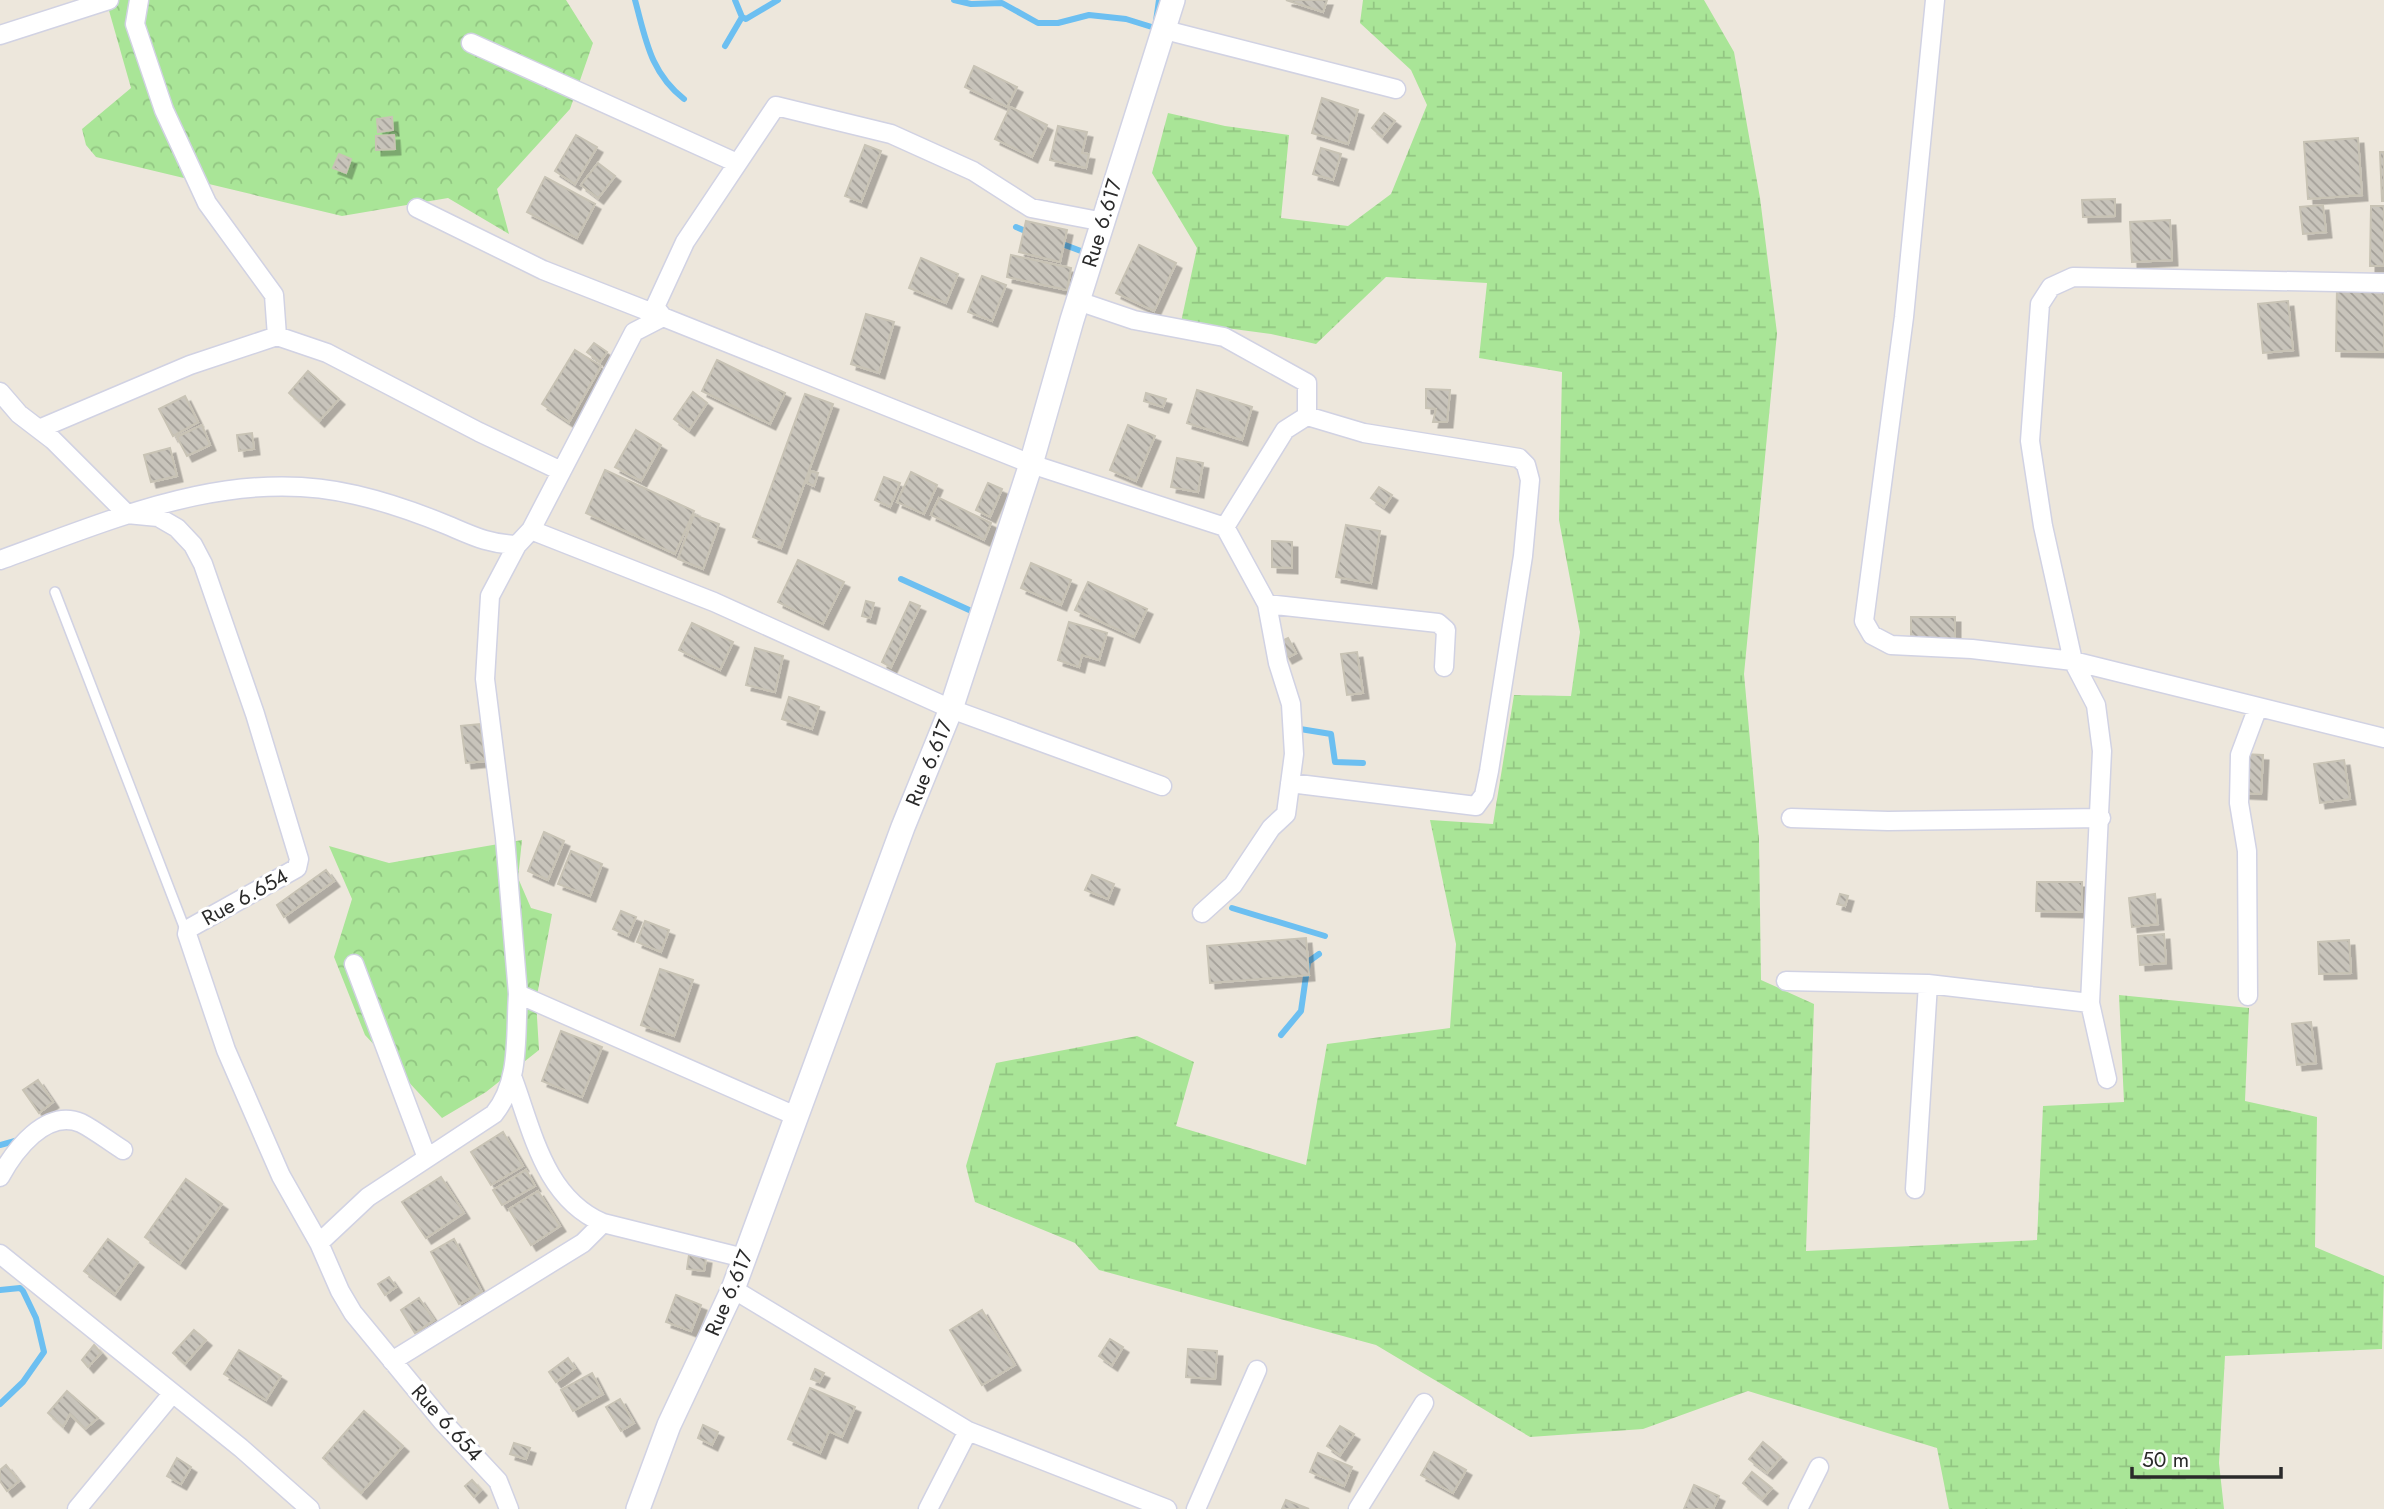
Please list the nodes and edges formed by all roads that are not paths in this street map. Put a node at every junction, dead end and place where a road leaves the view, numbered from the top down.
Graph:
1 (109, 0) edge
2 (139, 0) edge
3 (1173, 0) edge
4 (1935, 0) edge
5 (1165, 30) junction
6 (0, 35) edge
7 (471, 43) dead end
8 (1396, 89) dead end
9 (737, 163) junction
10 (417, 208) dead end
11 (1104, 222) junction
12 (2384, 283) edge
13 (1078, 301) junction
14 (663, 317) junction
15 (277, 336) junction
16 (0, 393) edge
17 (1307, 416) junction
18 (38, 429) junction
19 (1031, 464) junction
20 (561, 471) junction
21 (127, 514) junction
22 (1226, 527) junction
23 (531, 530) junction
24 (517, 545) junction
25 (0, 560) edge
26 (55, 592) dead end
27 (1267, 604) junction
28 (2073, 662) junction
29 (1444, 667) dead end
30 (2258, 707) junction
31 (951, 709) junction
32 (2384, 738) edge
33 (1290, 783) junction
34 (1162, 786) dead end
35 (1791, 818) dead end
36 (2101, 818) junction
37 (1202, 913) dead end
38 (187, 934) junction
39 (354, 964) dead end
40 (1786, 981) dead end
41 (1928, 984) junction
42 (518, 994) junction
43 (2248, 996) dead end
44 (2090, 1003) junction
45 (513, 1079) junction
46 (2107, 1079) dead end
47 (797, 1117) junction
48 (123, 1150) dead end
49 (427, 1158) junction
50 (0, 1177) edge
51 (1915, 1189) dead end
52 (603, 1223) junction
53 (319, 1243) junction
54 (0, 1254) edge
55 (744, 1258) junction
56 (733, 1289) junction
57 (392, 1361) junction
58 (1257, 1370) dead end
59 (172, 1394) junction
60 (1424, 1403) dead end
61 (968, 1431) junction
62 (1819, 1467) dead end
63 (77, 1509) edge
64 (310, 1509) edge
65 (509, 1509) edge
66 (638, 1509) edge
67 (928, 1509) edge
68 (1167, 1509) edge
69 (1196, 1509) edge
70 (1358, 1509) edge
71 (1798, 1509) edge

1 - 6 street
2 - 15 street
3 - 5 street, Rue 6.617
4 - 28 street
5 - 8 street
5 - 11 street, Rue 6.617
7 - 9 street
9 - 11 street
9 - 14 street
10 - 14 street
11 - 13 street, Rue 6.617
12 - 28 street
13 - 17 street
13 - 19 street, Rue 6.617
14 - 19 street
14 - 20 street
15 - 18 street
15 - 20 street
16 - 18 street
17 - 22 street
17 - 33 street
18 - 21 street
19 - 22 street
19 - 31 street, Rue 6.617
20 - 23 street
21 - 24 street
21 - 25 street
21 - 38 street, Rue 6.654
22 - 27 street
23 - 24 street
23 - 31 street
24 - 42 street
26 - 38 lane
27 - 29 street
27 - 33 street
28 - 30 street
28 - 36 street
30 - 32 street
30 - 43 street
31 - 34 street
31 - 47 street, Rue 6.617
33 - 37 street
35 - 36 street
36 - 44 street
38 - 53 street, Rue 6.654
39 - 49 street
40 - 41 street
41 - 44 street
41 - 51 street
42 - 45 street
42 - 47 street
44 - 46 street
45 - 49 street
45 - 52 street
47 - 55 street, Rue 6.617
48 - 50 street
49 - 53 street
52 - 55 street
52 - 57 street
53 - 57 street, Rue 6.654
54 - 59 street
55 - 56 street, Rue 6.617
56 - 61 street
56 - 66 street, Rue 6.617
57 - 65 street, Rue 6.654
58 - 69 street
59 - 63 street
59 - 64 street
60 - 70 street
61 - 67 street
61 - 68 street
62 - 71 street

